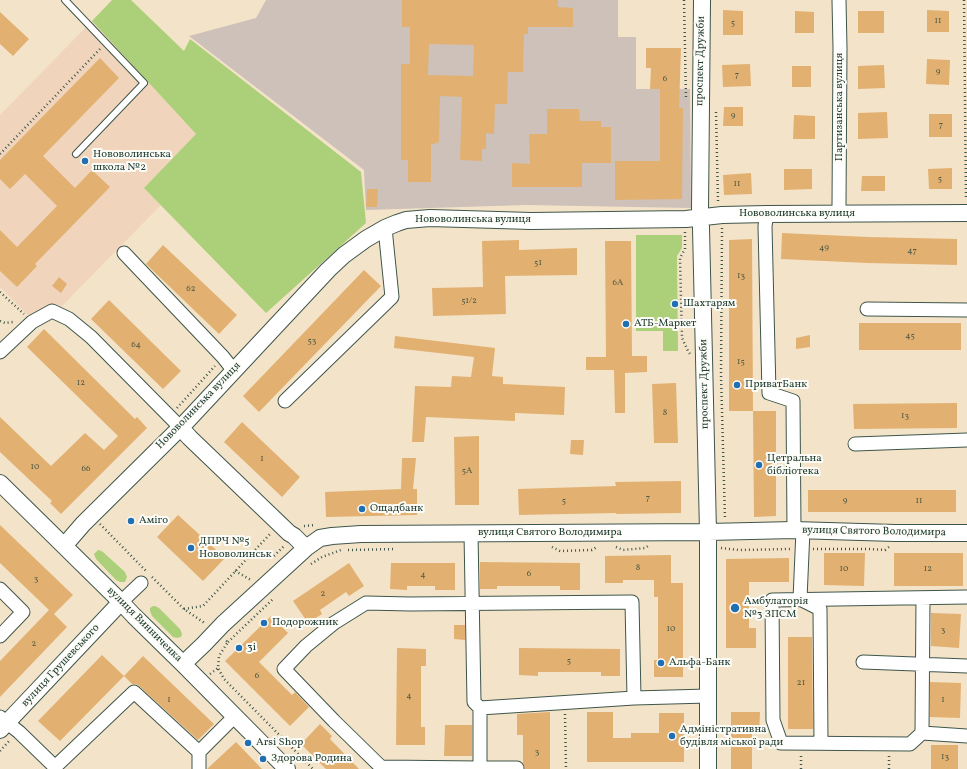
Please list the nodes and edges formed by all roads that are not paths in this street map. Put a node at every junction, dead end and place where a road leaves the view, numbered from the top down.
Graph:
1 (65, 0) edge
2 (702, 0) edge
3 (839, 0) edge
4 (76, 154) dead end
5 (967, 213) edge
6 (767, 214) junction
7 (840, 214) junction
8 (701, 223) junction
9 (385, 228) junction
10 (124, 253) dead end
11 (867, 309) dead end
12 (967, 310) edge
13 (0, 352) edge
14 (234, 371) junction
15 (285, 401) dead end
16 (175, 422) junction
17 (967, 440) edge
18 (854, 444) dead end
19 (2, 489) edge
20 (799, 530) junction
21 (967, 533) edge
22 (471, 534) junction
23 (713, 543) junction
24 (64, 546) junction
25 (306, 548) junction
26 (141, 583) dead end
27 (0, 589) edge
28 (967, 597) edge
29 (923, 598) junction
30 (800, 599) junction
31 (121, 602) junction
32 (472, 604) junction
33 (0, 636) edge
34 (863, 662) dead end
35 (183, 664) junction
36 (922, 664) junction
37 (967, 666) edge
38 (708, 696) junction
39 (634, 698) junction
40 (480, 708) junction
41 (236, 716) junction
42 (2, 723) edge
43 (922, 733) junction
44 (967, 736) edge
45 (821, 743) junction
46 (199, 752) junction
47 (295, 767) edge
48 (516, 768) dead end
49 (199, 769) edge
50 (480, 769) edge
51 (708, 769) edge

1 - 4 lane
2 - 8 street, проспект Дружби
3 - 7 street, Партизанська вулиця
5 - 7 street, Нововолинська вулиця
6 - 7 street, Нововолинська вулиця
6 - 8 street, Нововолинська вулиця
6 - 20 street
8 - 9 street, Нововолинська вулиця
8 - 23 street, проспект Дружби
9 - 14 street, Нововолинська вулиця
9 - 15 street
10 - 14 street
11 - 12 street
13 - 16 street
14 - 16 street, Нововолинська вулиця
16 - 24 street, Нововолинська вулиця
16 - 25 street
17 - 18 street
19 - 24 street, вулиця Винниченка
20 - 21 street, вулиця Святого Володимира
20 - 23 street, вулиця Святого Володимира
20 - 30 street
22 - 23 street, вулиця Святого Володимира
22 - 25 street, вулиця Святого Володимира
22 - 32 street
23 - 38 street, проспект Дружби
24 - 31 street, вулиця Винниченка
25 - 35 street, вулиця Святого Володимира
26 - 31 street
27 - 33 street
28 - 29 street
29 - 30 street
29 - 36 street
30 - 45 street
30 - 45 street
31 - 35 street, вулиця Винниченка
31 - 42 street, вулиця Грушевського
32 - 39 street
32 - 40 street
32 - 50 street
34 - 36 street
35 - 41 street, вулиця Винниченка
36 - 37 street
36 - 43 street
38 - 39 street
38 - 51 street, проспект Дружби
39 - 40 street
40 - 50 street
41 - 46 street
41 - 47 street, вулиця Винниченка
42 - 46 street
43 - 44 street
43 - 45 street
46 - 49 street
48 - 50 street

